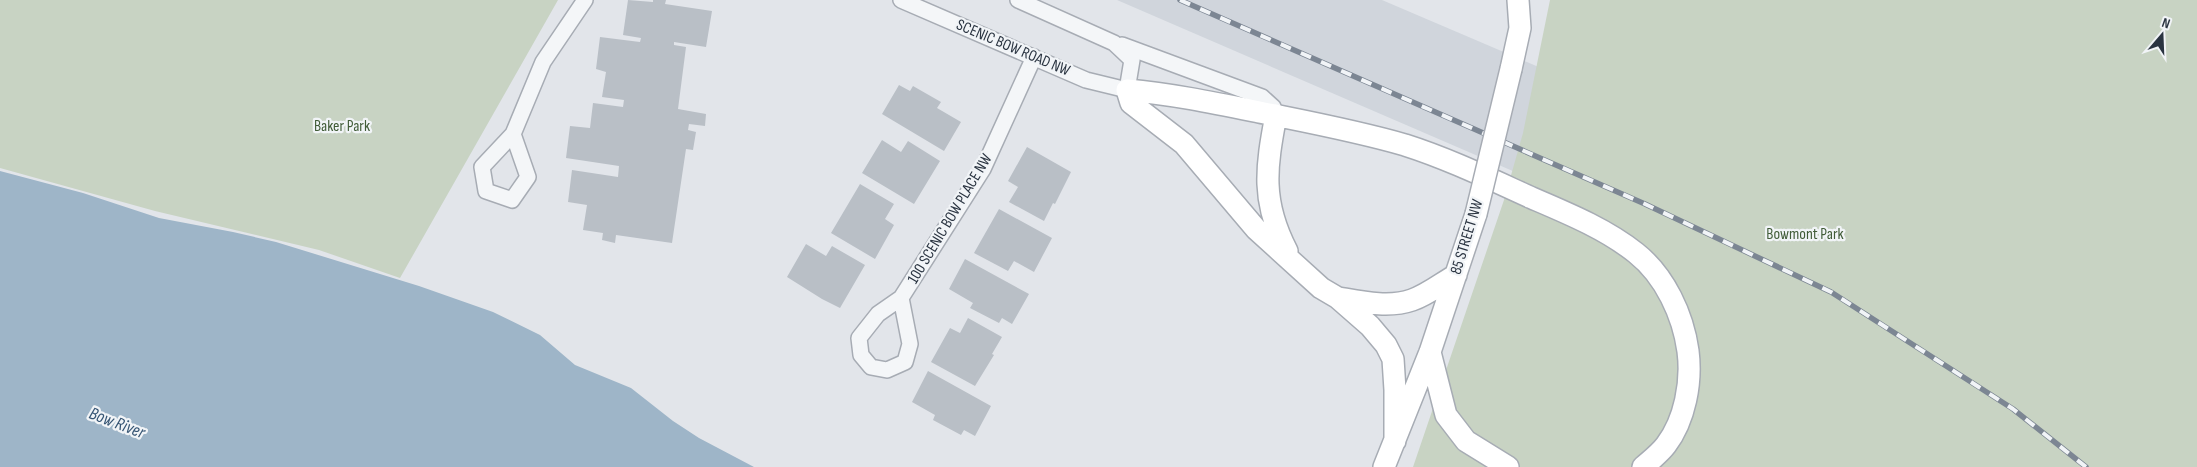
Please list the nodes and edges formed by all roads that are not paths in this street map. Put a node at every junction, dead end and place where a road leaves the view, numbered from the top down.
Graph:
1 (585, 0) edge
2 (901, 0) edge
3 (1018, 0) edge
4 (1518, 0) edge
5 (1114, 42) junction
6 (1034, 57) junction
7 (1127, 90) junction
8 (1276, 116) junction
9 (513, 134) dead end
10 (1292, 260) junction
11 (1456, 275) junction
12 (901, 298) junction
13 (1338, 298) junction
14 (1430, 352) junction
15 (1395, 441) junction
16 (1384, 467) edge
17 (1508, 467) edge
18 (1644, 467) edge

1 - 9 street
2 - 6 street, SCENIC BOW ROAD NW
3 - 5 street
4 - 11 street, 85 STREET NW, bridge
5 - 7 street
5 - 8 street
6 - 7 street, SCENIC BOW ROAD NW
6 - 12 street, 100 SCENIC BOW PLACE NW
7 - 8 street
7 - 10 street
8 - 10 street
8 - 18 street
10 - 13 street
11 - 13 street
11 - 14 street, 85 STREET NW
12 - 12 street, 100 SCENIC BOW PLACE NW
13 - 15 street
14 - 15 street, 85 STREET NW
14 - 17 street
15 - 16 street, 85 STREET NW

